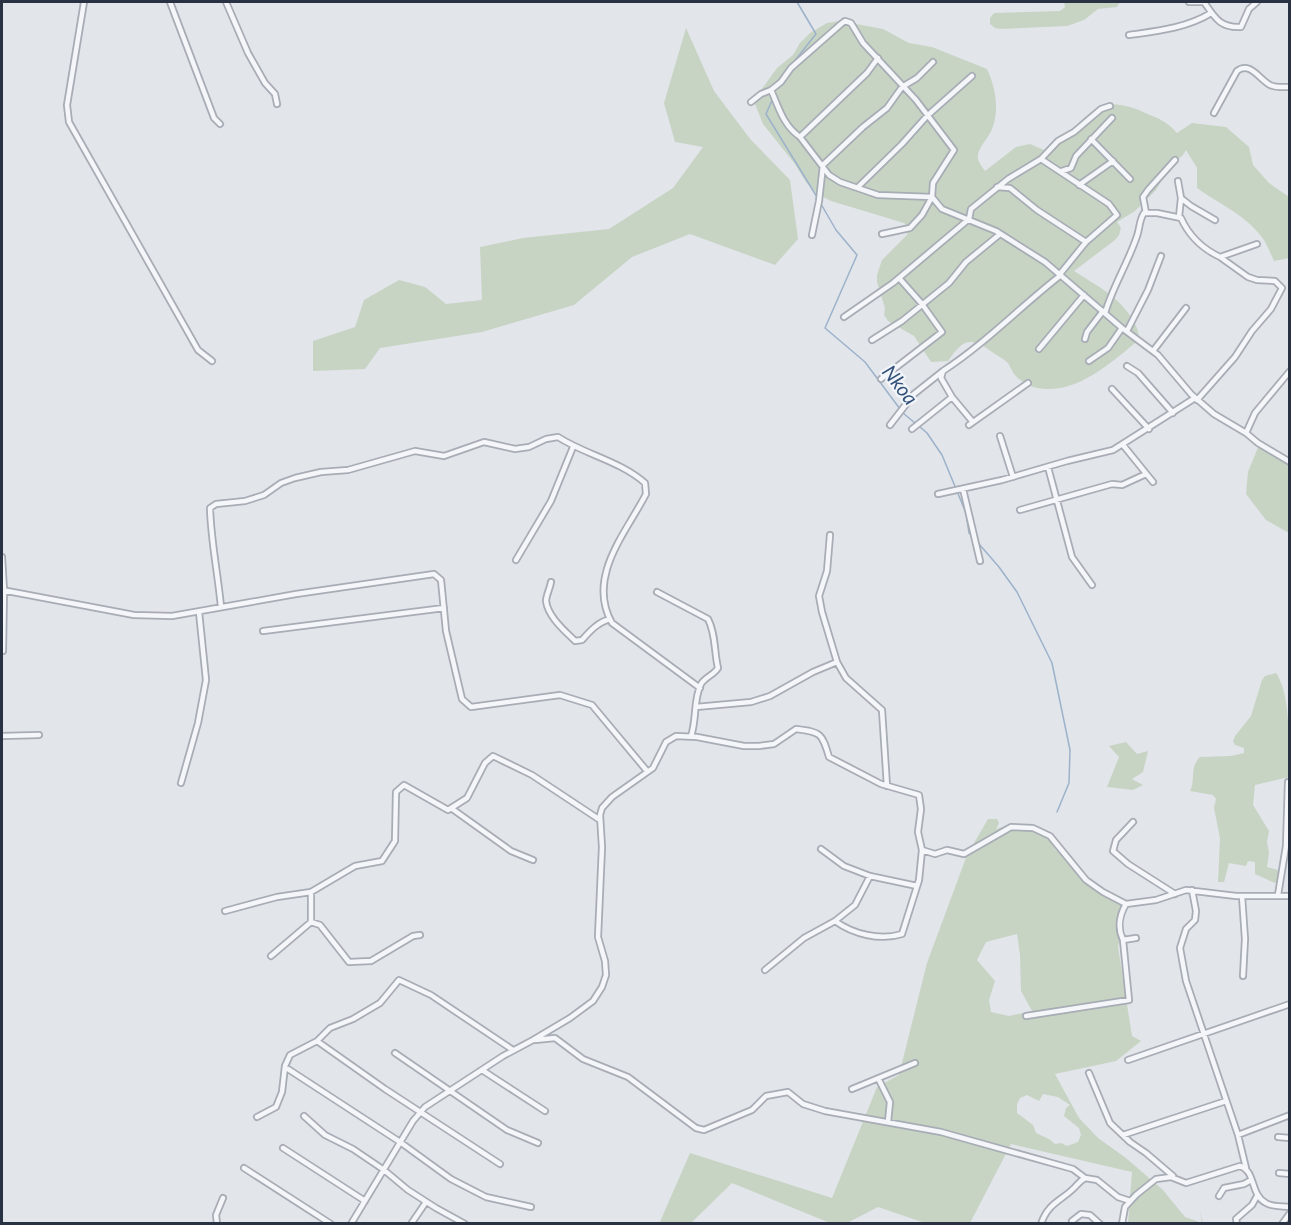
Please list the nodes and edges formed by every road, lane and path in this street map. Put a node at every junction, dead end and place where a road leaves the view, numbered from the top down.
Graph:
1 (84, 2) edge
2 (170, 2) edge
3 (226, 2) edge
4 (1188, 2) edge
5 (1257, 2) edge
6 (1211, 13) junction
7 (1129, 34) dead end
8 (878, 58) junction
9 (933, 62) dead end
10 (972, 76) dead end
11 (902, 87) junction
12 (1290, 87) edge
13 (771, 90) junction
14 (751, 102) dead end
15 (276, 104) dead end
16 (1110, 106) dead end
17 (1214, 113) dead end
18 (927, 116) junction
19 (1112, 118) dead end
20 (220, 124) dead end
21 (800, 137) junction
22 (1091, 139) junction
23 (1041, 159) junction
24 (1175, 160) dead end
25 (1113, 161) junction
26 (823, 165) junction
27 (1062, 172) junction
28 (1130, 179) dead end
29 (1178, 182) dead end
30 (1079, 185) junction
31 (858, 187) junction
32 (997, 187) junction
33 (932, 197) junction
34 (1181, 198) junction
35 (1146, 213) junction
36 (1179, 217) junction
37 (969, 219) junction
38 (1215, 220) dead end
39 (882, 234) dead end
40 (1000, 234) junction
41 (812, 236) dead end
42 (1086, 242) junction
43 (1257, 244) dead end
44 (1161, 256) dead end
45 (1220, 256) junction
46 (1060, 274) junction
47 (899, 278) junction
48 (1084, 295) junction
49 (922, 304) junction
50 (1186, 308) dead end
51 (1104, 312) junction
52 (844, 317) dead end
53 (1125, 330) junction
54 (1085, 339) dead end
55 (872, 340) dead end
56 (1039, 349) dead end
57 (1153, 351) junction
58 (212, 361) dead end
59 (1089, 361) dead end
60 (1126, 366) dead end
61 (943, 371) junction
62 (1290, 371) edge
63 (881, 379) dead end
64 (1028, 383) dead end
65 (1112, 389) dead end
66 (952, 397) junction
67 (1196, 399) junction
68 (1173, 413) junction
69 (890, 425) dead end
70 (912, 429) dead end
71 (1149, 429) junction
72 (1246, 433) junction
73 (1000, 436) dead end
74 (1123, 445) junction
75 (573, 447) junction
76 (1290, 462) edge
77 (1048, 467) junction
78 (1146, 474) junction
79 (1013, 477) junction
80 (1153, 482) dead end
81 (963, 489) junction
82 (938, 494) dead end
83 (1056, 500) junction
84 (1020, 510) dead end
85 (830, 535) dead end
86 (2, 557) edge
87 (516, 560) dead end
88 (980, 561) dead end
89 (551, 582) dead end
90 (1092, 585) dead end
91 (3, 590) edge
92 (657, 592) dead end
93 (221, 608) junction
94 (444, 608) junction
95 (199, 612) junction
96 (610, 619) junction
97 (263, 632) dead end
98 (3, 651) dead end
99 (837, 662) junction
100 (700, 688) junction
101 (696, 707) junction
102 (39, 735) dead end
103 (2, 736) edge
104 (691, 736) junction
105 (647, 771) junction
106 (1288, 782) dead end
107 (181, 783) dead end
108 (886, 786) junction
109 (1288, 804) edge
110 (452, 808) junction
111 (600, 820) junction
112 (1133, 822) dead end
113 (820, 849) dead end
114 (922, 850) junction
115 (533, 860) dead end
116 (870, 876) junction
117 (917, 886) junction
118 (1192, 890) junction
119 (311, 892) junction
120 (1175, 894) junction
121 (1278, 895) junction
122 (1242, 896) junction
123 (1290, 896) edge
124 (1126, 904) junction
125 (225, 911) dead end
126 (835, 921) junction
127 (311, 922) junction
128 (420, 935) dead end
129 (1136, 938) dead end
130 (1123, 940) junction
131 (270, 956) dead end
132 (765, 970) dead end
133 (1243, 976) dead end
134 (1290, 1004) edge
135 (1026, 1016) dead end
136 (1204, 1033) junction
137 (533, 1040) junction
138 (316, 1041) junction
139 (513, 1050) junction
140 (395, 1053) dead end
141 (1128, 1060) dead end
142 (915, 1063) dead end
143 (288, 1069) dead end
144 (482, 1070) junction
145 (1089, 1074) dead end
146 (879, 1080) junction
147 (852, 1089) dead end
148 (451, 1091) junction
149 (1226, 1101) junction
150 (545, 1111) dead end
151 (421, 1113) junction
152 (1290, 1115) edge
153 (304, 1116) dead end
154 (257, 1117) dead end
155 (888, 1122) junction
156 (1123, 1135) junction
157 (1238, 1136) junction
158 (1278, 1137) dead end
159 (1290, 1138) edge
160 (400, 1142) junction
161 (538, 1143) dead end
162 (283, 1148) dead end
163 (500, 1164) dead end
164 (244, 1168) dead end
165 (1246, 1168) junction
166 (384, 1170) junction
167 (1279, 1173) dead end
168 (1290, 1174) edge
169 (1085, 1178) junction
170 (1178, 1179) junction
171 (1251, 1180) junction
172 (1219, 1196) dead end
173 (1257, 1196) junction
174 (223, 1198) dead end
175 (365, 1201) junction
176 (1130, 1201) junction
177 (426, 1202) junction
178 (531, 1207) dead end
179 (1290, 1207) edge
180 (1290, 1213) edge
181 (1072, 1221) dead end
182 (217, 1224) edge
183 (331, 1224) edge
184 (351, 1224) edge
185 (411, 1224) edge
186 (465, 1224) edge
187 (1041, 1224) edge
188 (1100, 1224) edge
189 (1122, 1224) edge
190 (1237, 1224) edge
191 (1282, 1224) edge

1 - 58 street
2 - 20 street
3 - 15 street
4 - 6 street
5 - 6 street
6 - 7 street
8 - 11 street
8 - 13 street
8 - 21 street
9 - 11 street
10 - 18 street
11 - 18 street
11 - 26 street
12 - 17 street
13 - 14 street
13 - 21 street
16 - 23 street
18 - 31 street
18 - 33 street
19 - 22 street
21 - 26 street
22 - 25 street
22 - 27 street
23 - 27 street
23 - 32 street
24 - 35 street
25 - 28 street
25 - 30 street
26 - 31 street
26 - 41 street
27 - 30 street
29 - 34 street
30 - 42 street
31 - 33 street
32 - 37 street
32 - 42 street
33 - 37 street
33 - 39 street
34 - 36 street
34 - 38 street
35 - 36 street
35 - 51 street
36 - 45 street
37 - 40 street
37 - 47 street
40 - 46 street
40 - 49 street
42 - 46 street
43 - 45 street
44 - 53 street
45 - 67 street
46 - 48 street
46 - 61 street
47 - 49 street
47 - 52 street
48 - 51 street
48 - 56 street
49 - 55 street
49 - 63 street
50 - 57 street
51 - 53 street
51 - 54 street
53 - 57 street
53 - 59 street
57 - 67 street
60 - 68 street
61 - 66 street
61 - 69 street
62 - 72 street
64 - 66 street
65 - 71 street
66 - 70 street
67 - 68 street
67 - 72 street
68 - 71 street
71 - 74 street
72 - 76 street
73 - 79 street
74 - 77 street
74 - 78 street
75 - 87 street
75 - 93 street
75 - 96 street
77 - 79 street
77 - 83 street
78 - 80 street
78 - 83 street
79 - 81 street
81 - 82 street
81 - 88 street
83 - 84 street
83 - 90 street
85 - 99 street
86 - 91 street
89 - 96 street
91 - 95 street
91 - 98 street
92 - 100 street
93 - 94 street
93 - 95 street
94 - 97 street
94 - 105 street
95 - 107 street
96 - 100 street
99 - 101 street
99 - 108 street
100 - 101 street
101 - 104 street
102 - 103 street
104 - 105 street
104 - 108 street
105 - 111 street
106 - 109 street
108 - 114 street
109 - 121 street
110 - 111 street
110 - 115 street
110 - 119 street
111 - 137 street
112 - 120 street
113 - 116 street
114 - 117 street
114 - 124 street
116 - 117 street
116 - 126 street
117 - 126 street
118 - 120 street
118 - 122 street
118 - 136 street
119 - 125 street
119 - 127 street
120 - 124 street
121 - 122 street
121 - 123 street
122 - 133 street
124 - 130 street
126 - 132 street
127 - 128 street
127 - 131 street
129 - 130 street
130 - 135 street
134 - 136 street
136 - 141 street
136 - 149 street
137 - 139 street
137 - 155 street
138 - 139 street
138 - 151 street
138 - 154 street
139 - 144 street
140 - 148 street
142 - 146 street
143 - 160 street
144 - 148 street
144 - 150 street
145 - 156 street
146 - 147 street
146 - 155 street
148 - 151 street
148 - 161 street
149 - 156 street
149 - 157 street
151 - 160 street
151 - 163 street
152 - 157 street
153 - 166 street
155 - 169 street
156 - 170 street
157 - 165 street
158 - 159 street
160 - 166 street
160 - 178 street
162 - 175 street
164 - 183 street
165 - 170 street
165 - 171 street
166 - 175 street
166 - 177 street
167 - 168 street
169 - 176 street
169 - 187 street
170 - 176 street
171 - 172 street
171 - 173 street
173 - 179 street
173 - 190 street
174 - 182 street
175 - 184 street
176 - 189 street
177 - 185 street
177 - 186 street
180 - 191 street
181 - 188 street

